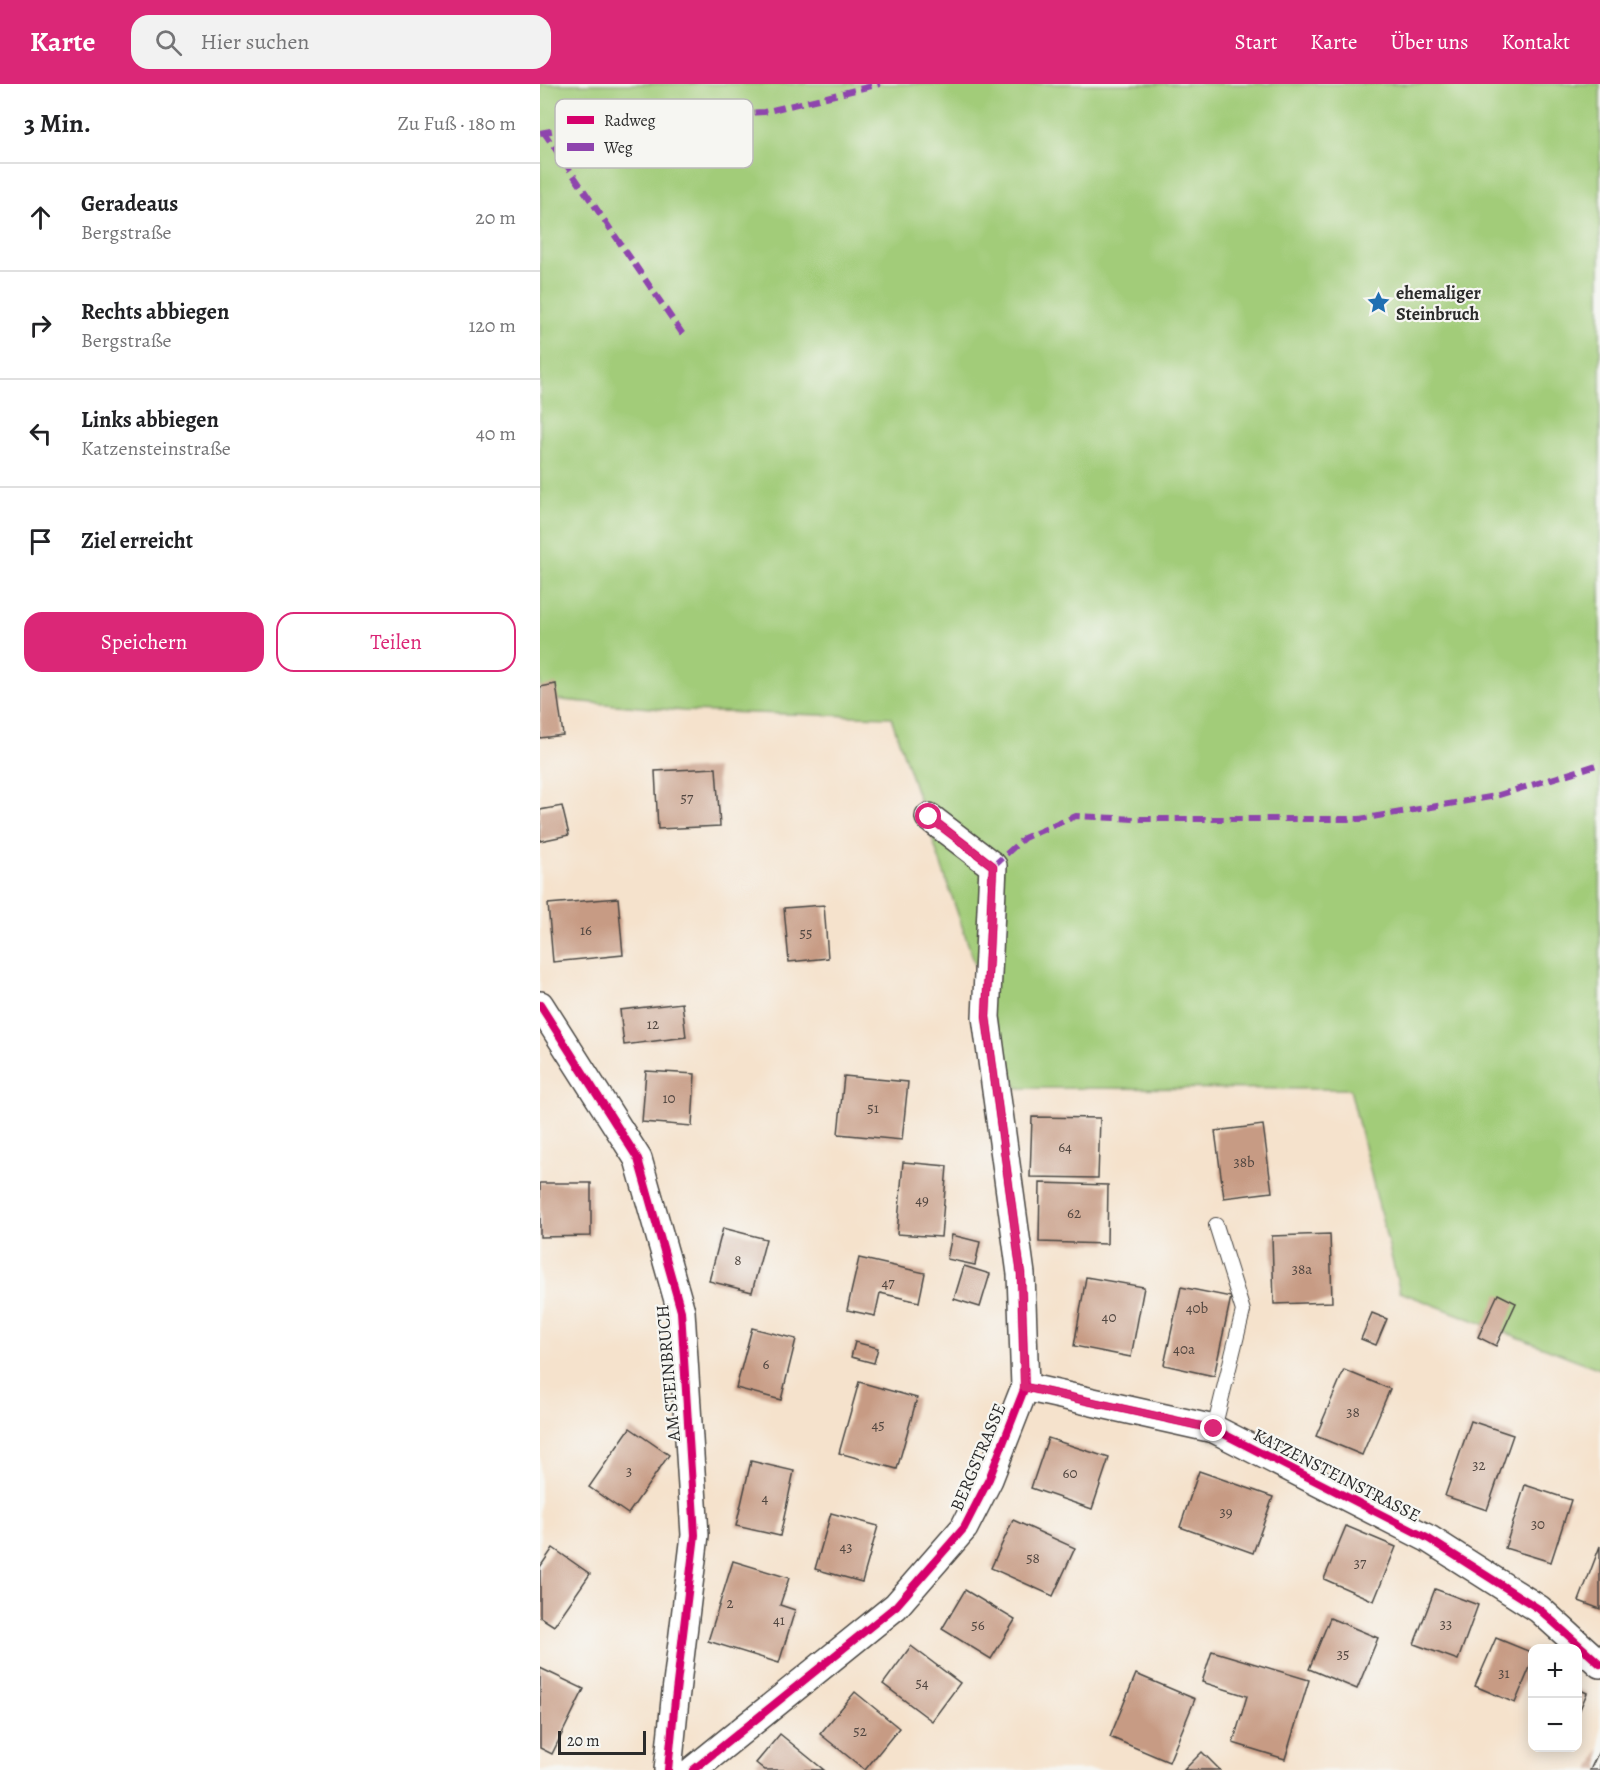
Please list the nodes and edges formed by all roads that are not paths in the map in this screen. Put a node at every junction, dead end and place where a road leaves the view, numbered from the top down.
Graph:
1 (929, 817) dead end
2 (540, 1005) edge
3 (1216, 1225) dead end
4 (1024, 1387) junction
5 (1214, 1429) junction
6 (1600, 1664) edge
7 (668, 1770) edge
8 (693, 1770) edge

1 - 4 street, BERGSTRASSE
2 - 7 street, AM STEINBRUCH
3 - 5 lane
4 - 5 street, KATZENSTEINSTRASSE
4 - 8 street, BERGSTRASSE
5 - 6 street, KATZENSTEINSTRASSE

